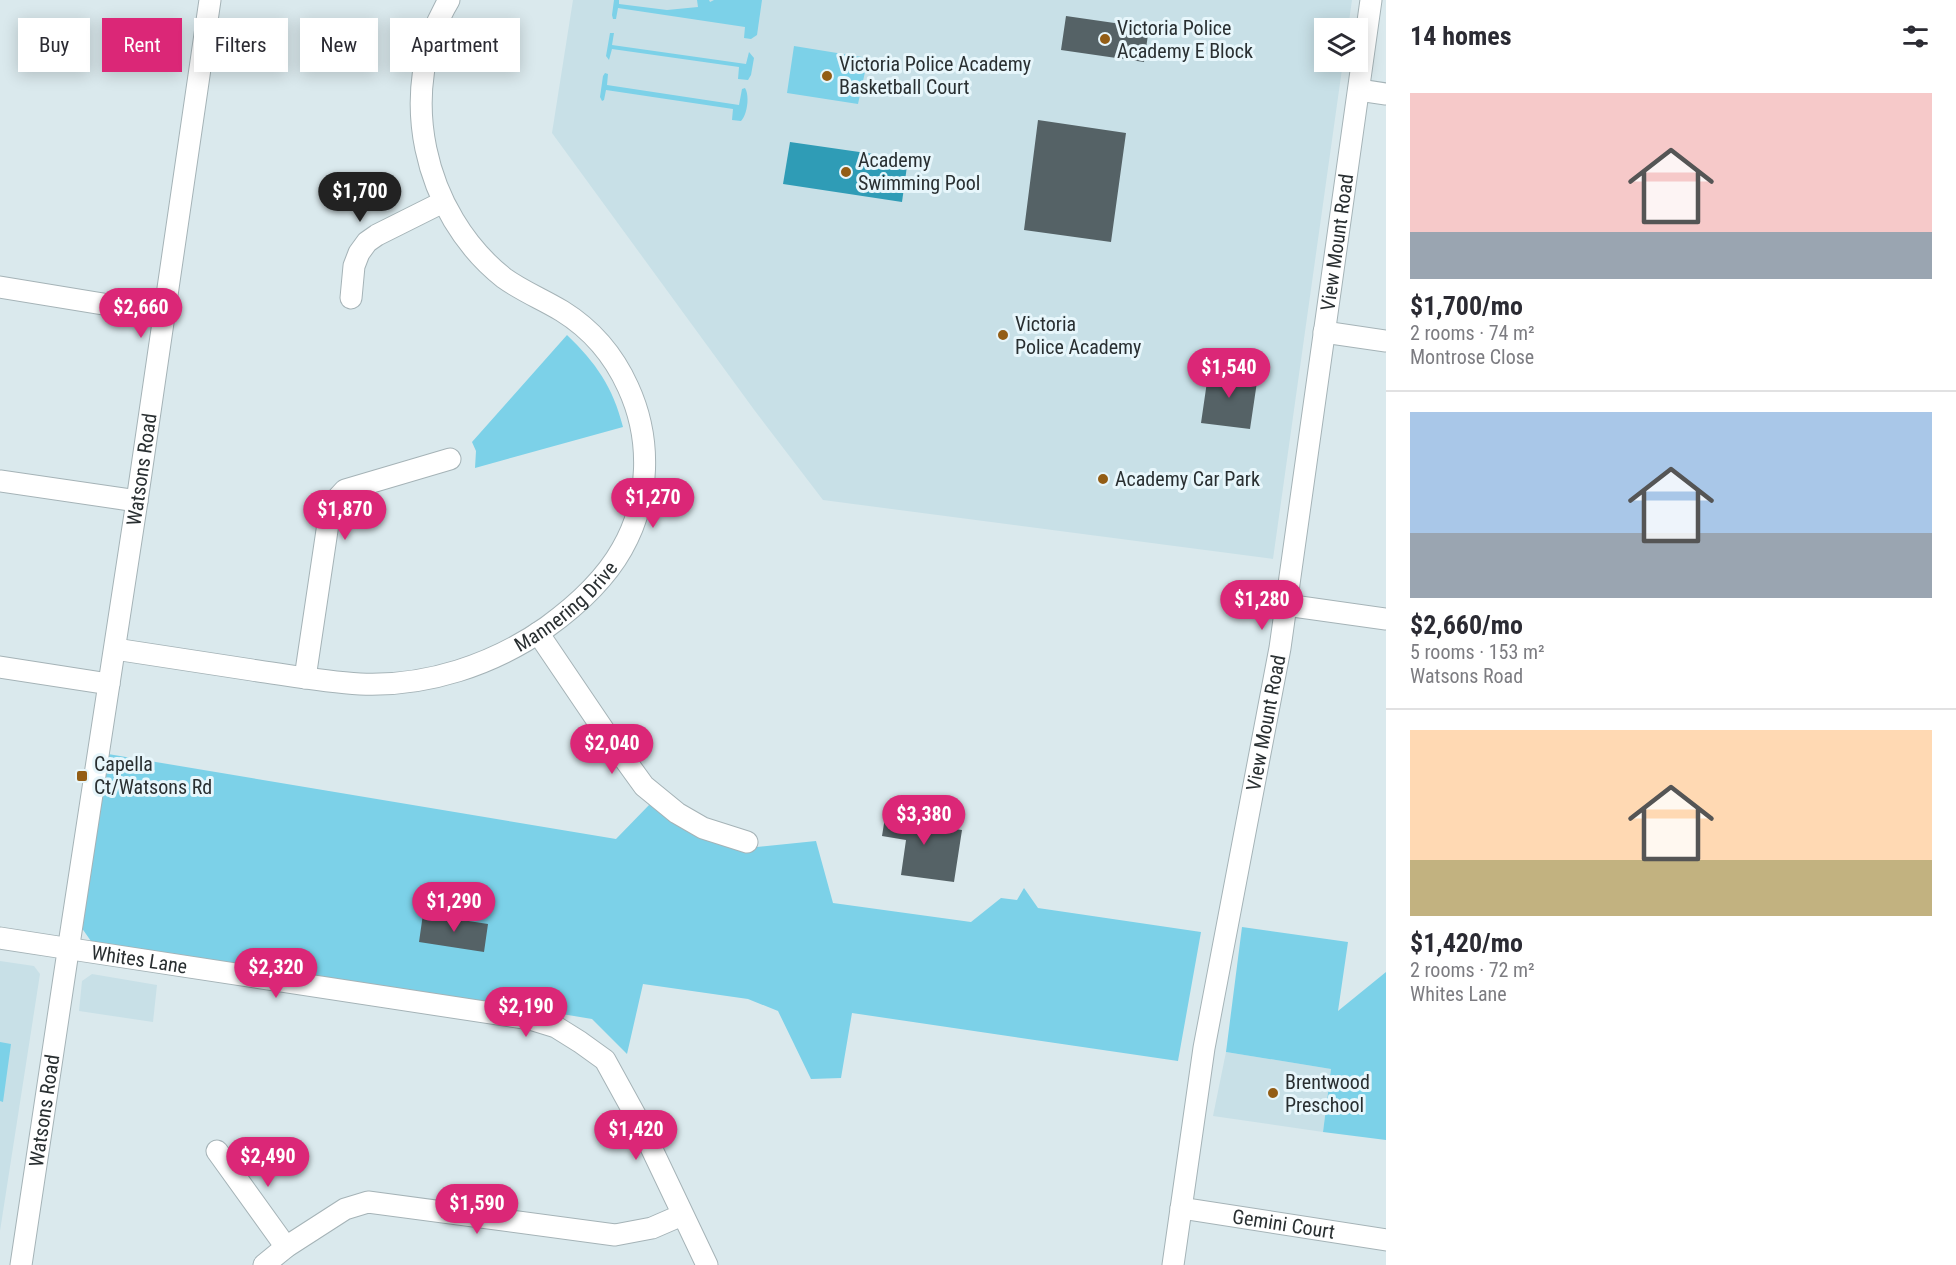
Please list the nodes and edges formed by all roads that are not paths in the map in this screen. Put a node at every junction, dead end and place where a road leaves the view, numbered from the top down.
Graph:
1 (210, 0) edge
2 (449, 0) edge
3 (1371, 0) edge
4 (1359, 90) junction
5 (1386, 94) edge
6 (443, 202) junction
7 (0, 287) edge
8 (351, 298) dead end
9 (164, 314) junction
10 (1324, 332) junction
11 (1386, 341) edge
12 (450, 459) dead end
13 (0, 481) edge
14 (137, 501) junction
15 (1286, 605) junction
16 (1386, 619) edge
17 (538, 633) junction
18 (114, 649) junction
19 (0, 667) edge
20 (305, 678) junction
21 (109, 684) junction
22 (747, 842) dead end
23 (0, 938) edge
24 (68, 948) junction
25 (217, 1150) dead end
26 (1181, 1208) junction
27 (682, 1215) junction
28 (1386, 1240) edge
29 (286, 1247) junction
30 (21, 1265) edge
31 (264, 1265) edge
32 (707, 1265) edge
33 (1173, 1265) edge

1 - 9 street, Watsons Road
2 - 6 street, Mannering Drive
3 - 4 street, View Mount Road
4 - 5 street
4 - 10 street, View Mount Road
6 - 8 street
6 - 17 street, Mannering Drive
7 - 9 street
9 - 14 street, Watsons Road
10 - 11 street
10 - 15 street, View Mount Road
12 - 20 street
13 - 14 street
14 - 18 street, Watsons Road
15 - 16 street
15 - 26 street, View Mount Road
17 - 20 street, Mannering Drive
17 - 22 street
18 - 20 street, Mannering Drive
18 - 21 street, Watsons Road
19 - 21 street
21 - 24 street, Watsons Road
23 - 24 street, Whites Lane
24 - 27 street, Whites Lane
24 - 30 street, Watsons Road
25 - 29 street
26 - 28 street, Gemini Court
26 - 33 street, View Mount Road
27 - 29 street
27 - 32 street, Whites Lane
29 - 31 street

